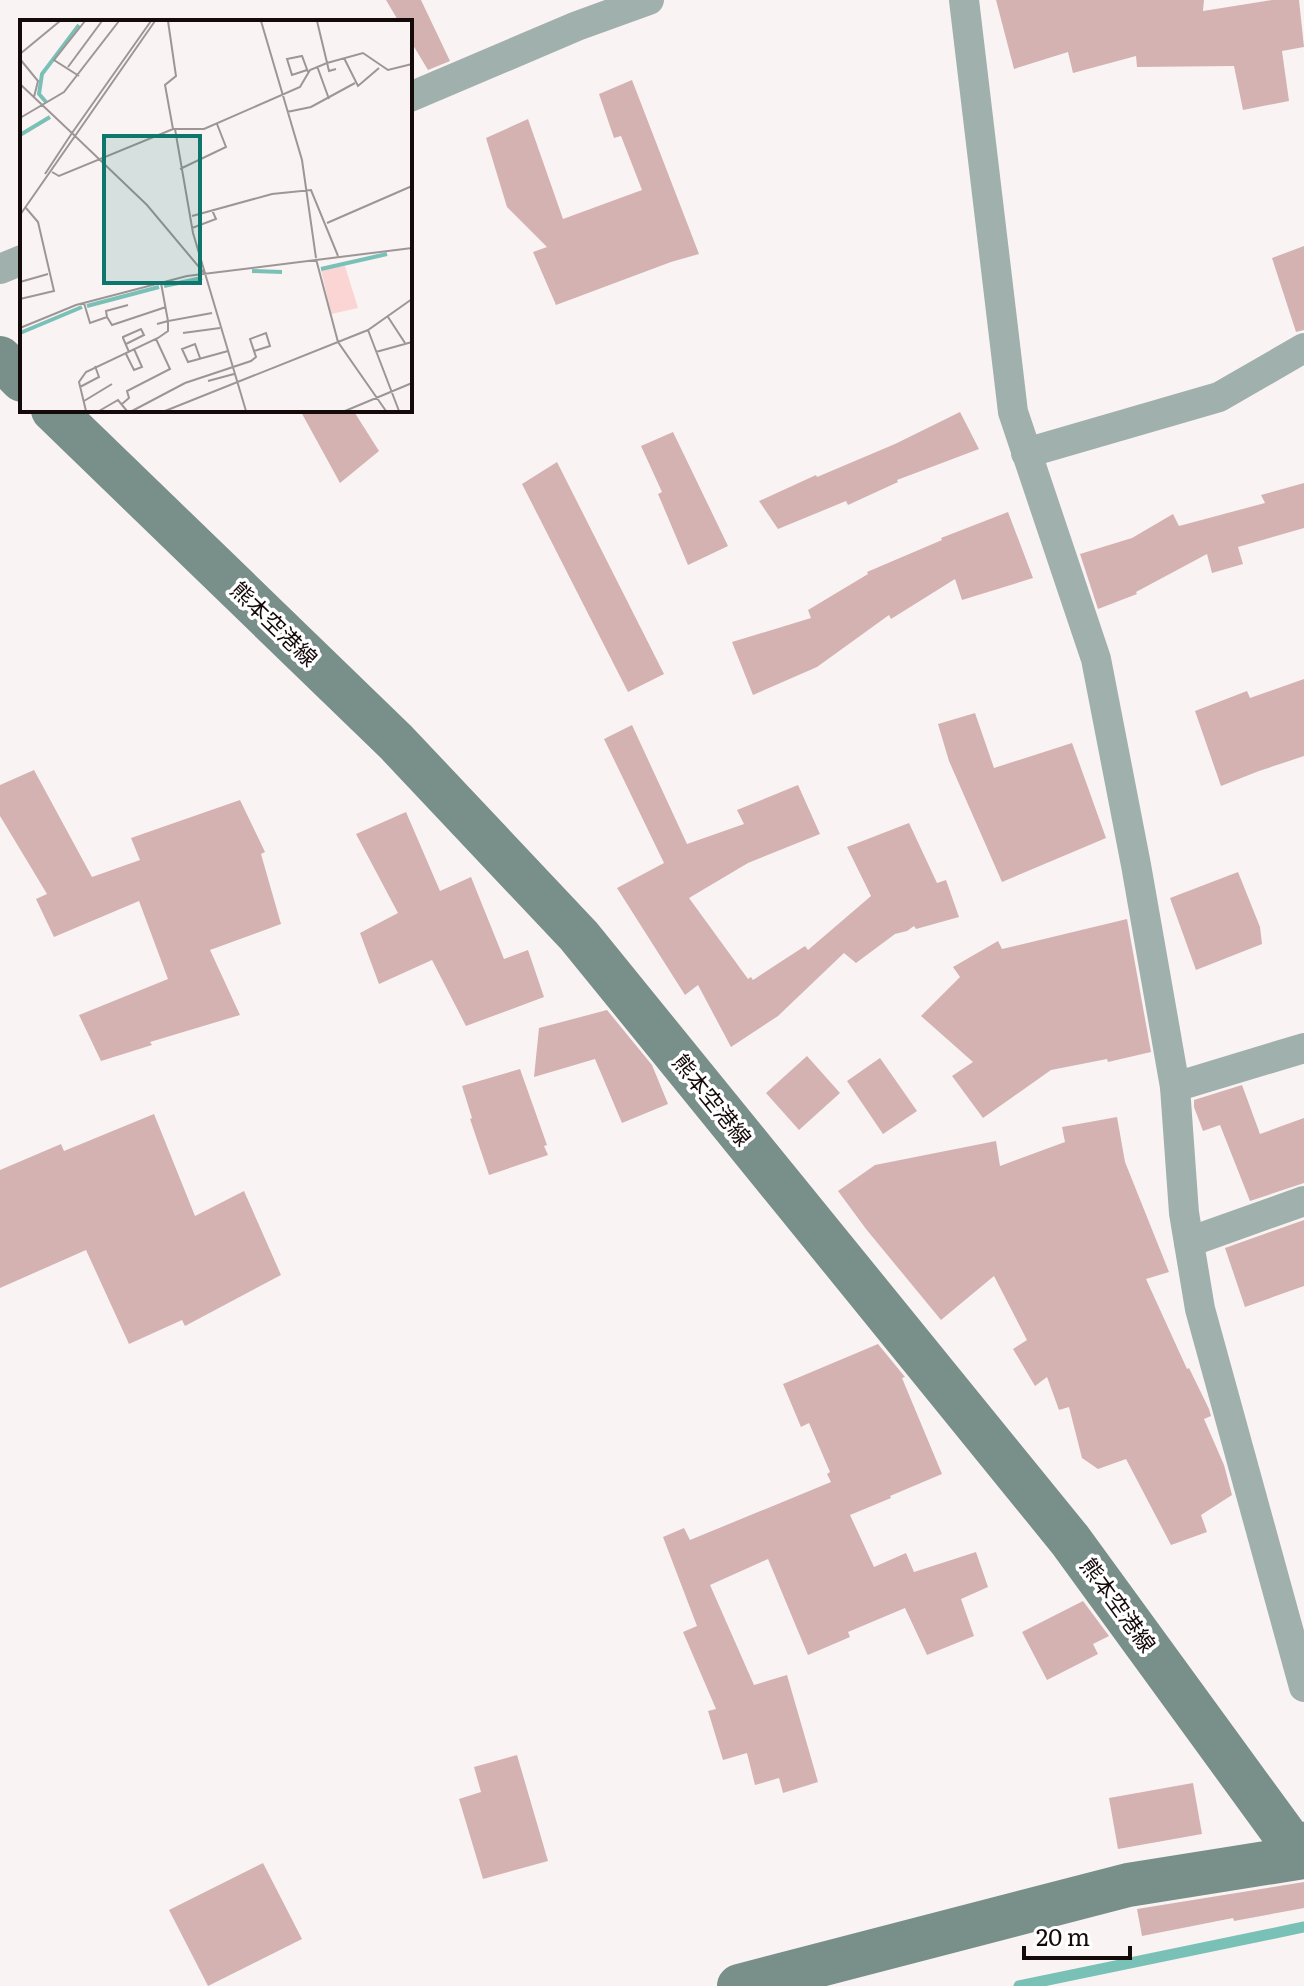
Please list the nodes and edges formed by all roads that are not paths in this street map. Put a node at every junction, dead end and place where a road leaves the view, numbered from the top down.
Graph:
1 (649, 0) edge
2 (964, 0) edge
3 (412, 96) edge
4 (20, 261) edge
5 (0, 269) edge
6 (1304, 348) edge
7 (0, 358) edge
8 (20, 378) edge
9 (55, 412) edge
10 (1026, 453) junction
11 (1304, 1048) edge
12 (1175, 1087) junction
13 (1304, 1201) edge
14 (1189, 1242) junction
15 (1304, 1687) edge
16 (1304, 1844) edge
17 (1304, 1857) edge
18 (759, 1983) edge

1 - 3 street
2 - 10 street
4 - 5 street
6 - 10 street
7 - 8 main road
9 - 16 main road, 熊本空港線
10 - 12 street
11 - 12 street
12 - 14 street
13 - 14 street
14 - 15 street
17 - 18 main road

